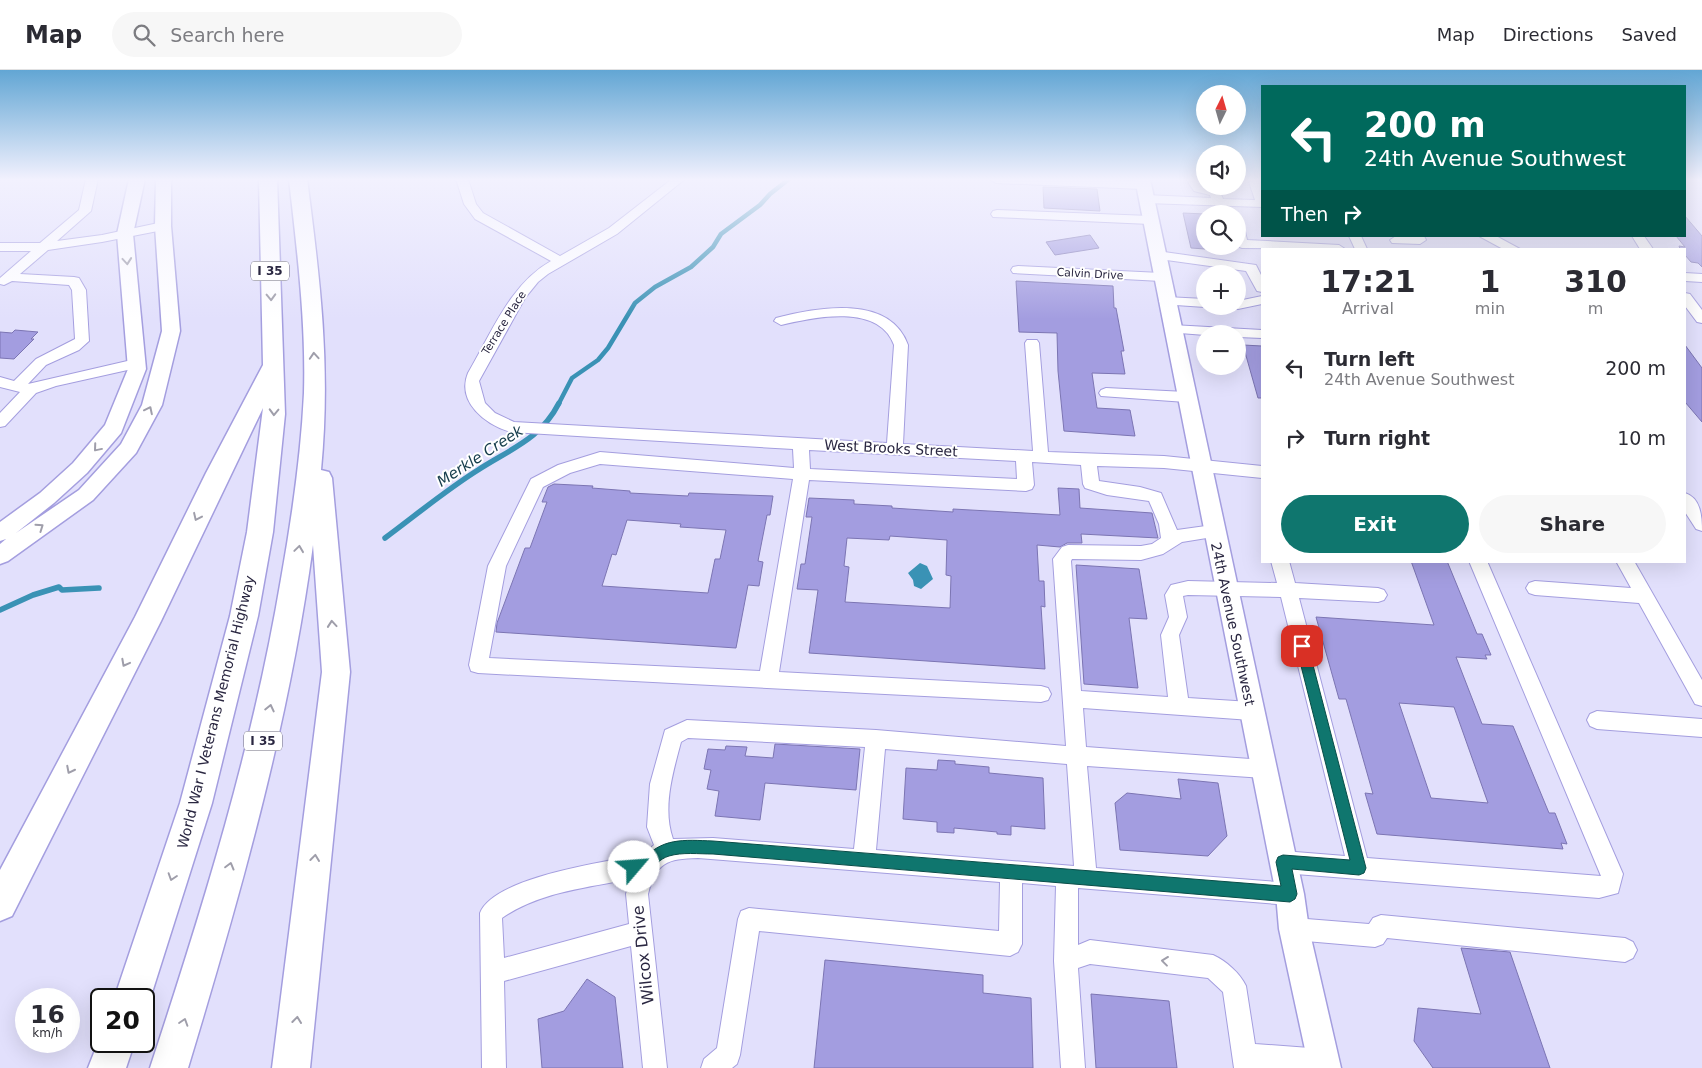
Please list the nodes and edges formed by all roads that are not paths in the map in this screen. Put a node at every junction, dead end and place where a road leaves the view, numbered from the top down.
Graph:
1 (67, 226) edge
2 (127, 226) edge
3 (163, 226) joint
4 (270, 226) edge
5 (303, 226) edge
6 (497, 226) edge
7 (620, 226) edge
8 (1151, 226) edge
9 (125, 234) junction
10 (1418, 237) edge
11 (1488, 237) edge
12 (1639, 237) edge
13 (1396, 240) dead end
14 (1246, 244) edge
15 (0, 247) edge
16 (40, 248) junction
17 (1320, 248) edge
18 (1512, 248) edge
19 (1646, 248) edge
20 (1157, 255) junction
21 (560, 261) junction
22 (1018, 270) dead end
23 (1162, 277) junction
24 (1686, 277) edge
25 (1702, 278) edge
26 (4, 281) edge
27 (1261, 286) edge
28 (1686, 298) edge
29 (1166, 300) junction
30 (1261, 300) edge
31 (1196, 302) edge
32 (1246, 303) edge
33 (1702, 319) edge
34 (781, 321) dead end
35 (1172, 329) junction
36 (1261, 334) edge
37 (1032, 343) dead end
38 (274, 363) junction
39 (136, 364) junction
40 (0, 382) edge
41 (24, 388) junction
42 (1106, 393) dead end
43 (1186, 397) junction
44 (314, 405) junction
45 (0, 422) edge
46 (520, 428) joint
47 (612, 433) junction
48 (801, 443) junction
49 (895, 448) junction
50 (1024, 456) junction
51 (1041, 456) junction
52 (600, 458) junction
53 (1088, 460) junction
54 (1200, 465) junction
55 (1261, 472) edge
56 (802, 474) junction
57 (1702, 496) edge
58 (1686, 497) edge
59 (1686, 499) edge
60 (1702, 525) edge
61 (1213, 531) junction
62 (0, 532) edge
63 (1170, 541) junction
64 (0, 555) edge
65 (1281, 563) edge
66 (1479, 563) edge
67 (1626, 563) edge
68 (1226, 588) junction
69 (1535, 588) dead end
70 (1288, 590) junction
71 (1378, 595) dead end
72 (1644, 596) junction
73 (768, 680) junction
74 (1041, 694) dead end
75 (1702, 698) edge
76 (1072, 700) junction
77 (1179, 706) junction
78 (1251, 711) junction
79 (1597, 720) dead end
80 (1702, 728) edge
81 (876, 738) junction
82 (1077, 756) junction
83 (1264, 769) junction
84 (666, 849) junction
85 (864, 860) junction
86 (1283, 862) junction
87 (1359, 868) junction
88 (644, 869) junction
89 (1010, 871) junction
90 (1077, 876) junction
91 (1290, 894) junction
92 (0, 904) edge
93 (1294, 929) junction
94 (640, 932) junction
95 (1625, 950) dead end
96 (1066, 961) junction
97 (492, 973) junction
98 (136, 988) edge
99 (113, 1053) edge
100 (1246, 1062) edge
101 (1324, 1065) edge
102 (107, 1068) edge
103 (169, 1068) edge
104 (291, 1068) edge
105 (494, 1068) edge
106 (654, 1068) edge
107 (713, 1068) edge
108 (1073, 1068) edge

1 - 16 street
2 - 9 main road
3 - 9 street
64 -> 3 main road
4 -> 38 highway, World War I Veterans Memorial Highway / I 35
44 -> 5 highway, I 35
6 - 21 street
7 - 21 street, Terrace Place
8 - 20 main road, 24th Avenue Southwest
9 - 16 street
9 -> 39 main road
10 - 13 street
11 - 18 street
12 - 19 street
14 - 17 street
15 - 16 street
16 - 26 street
20 - 23 main road, 24th Avenue Southwest
20 - 27 street
21 - 46 street, Terrace Place
22 - 23 street, Calvin Drive
23 - 29 main road, 24th Avenue Southwest
24 - 25 street
26 - 41 street
28 - 33 street
29 - 31 street
29 - 35 main road, 24th Avenue Southwest
30 - 32 street
34 - 49 street
35 - 36 street
35 - 43 main road, 24th Avenue Southwest
37 - 51 street
38 -> 92 highway
38 -> 98 highway, World War I Veterans Memorial Highway / I 35
39 - 41 street
39 -> 62 main road
40 - 41 street
41 - 45 street
42 - 43 street
43 - 54 main road, 24th Avenue Southwest
103 -> 44 highway, I 35
104 -> 44 highway
46 - 47 street, West Brooks Street
47 - 48 street, West Brooks Street
47 - 52 street
48 - 49 street, West Brooks Street
48 - 56 street
49 - 50 street, West Brooks Street
50 - 51 street, West Brooks Street
50 - 56 street
51 - 53 street, West Brooks Street
52 - 56 street
52 - 73 street
53 - 54 street, West Brooks Street
53 - 63 street
54 - 55 street, West Brooks Street
54 - 61 main road, 24th Avenue Southwest
56 - 73 street
57 - 58 street
59 - 60 street
61 - 63 street
61 - 68 main road, 24th Avenue Southwest
63 - 76 street
65 - 70 street
66 - 87 street
67 - 72 street
68 - 70 street
68 - 77 street
68 - 78 main road, 24th Avenue Southwest
69 - 72 street
70 - 71 street
70 - 87 street
72 - 75 street
73 - 74 street
76 - 77 street
76 - 82 street
77 - 78 street
78 - 83 main road, 24th Avenue Southwest
79 - 80 street
81 - 82 street
81 - 84 street
81 - 85 street
82 - 83 street
82 - 90 street
83 - 86 main road, 24th Avenue Southwest
84 - 85 street
84 - 88 street, Wilcox Drive
85 - 89 street
86 - 87 street
86 - 91 main road, 24th Avenue Southwest
88 - 94 street, Wilcox Drive
88 - 97 street
89 - 90 street
89 - 107 street
90 - 91 street
90 - 96 street
91 - 93 main road, 24th Avenue Southwest
93 - 95 street
93 - 101 main road, 24th Avenue Southwest
94 - 97 street
94 - 106 street, Wilcox Drive
100 -> 96 street
96 - 108 street
97 - 105 street
99 - 102 highway
100 - 101 street

